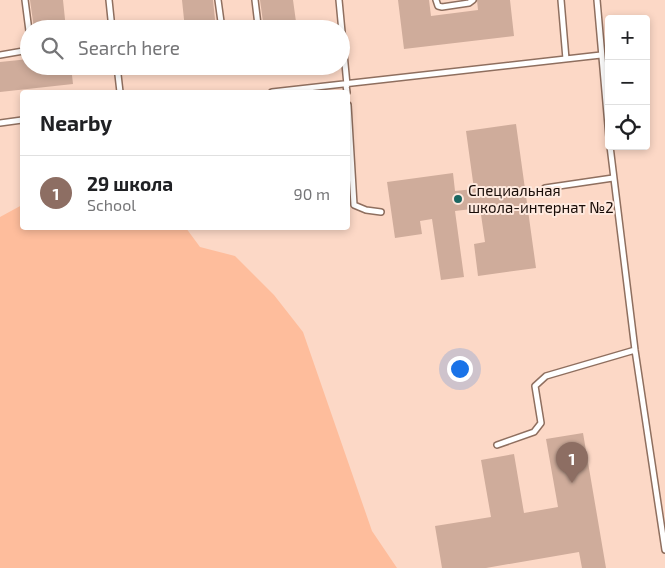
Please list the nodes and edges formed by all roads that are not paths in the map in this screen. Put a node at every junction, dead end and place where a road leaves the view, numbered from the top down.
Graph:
1 (25, 0) edge
2 (109, 0) edge
3 (218, 0) edge
4 (255, 0) edge
5 (339, 0) edge
6 (436, 0) edge
7 (473, 0) edge
8 (560, 0) edge
9 (597, 0) edge
10 (28, 20) edge
11 (111, 20) edge
12 (221, 20) edge
13 (257, 20) edge
14 (341, 20) edge
15 (20, 52) edge
16 (0, 55) edge
17 (600, 55) junction
18 (566, 59) junction
19 (118, 75) edge
20 (345, 75) edge
21 (346, 85) junction
22 (120, 90) edge
23 (293, 90) edge
24 (347, 90) edge
25 (605, 105) edge
26 (20, 120) edge
27 (0, 123) edge
28 (350, 138) edge
29 (610, 150) edge
30 (613, 178) junction
31 (545, 188) dead end
32 (381, 212) dead end
33 (635, 350) junction
34 (497, 445) dead end
35 (665, 550) edge

1 - 10 lane
2 - 11 lane
3 - 12 lane
4 - 13 lane
5 - 14 lane
6 - 7 lane
8 - 18 lane
9 - 17 lane
15 - 16 lane
17 - 18 lane
17 - 25 lane
18 - 21 lane
19 - 22 lane
20 - 21 lane
21 - 23 lane
21 - 24 lane
26 - 27 lane
28 - 32 lane
29 - 30 lane
30 - 31 lane
30 - 33 lane
33 - 34 lane
33 - 35 lane

